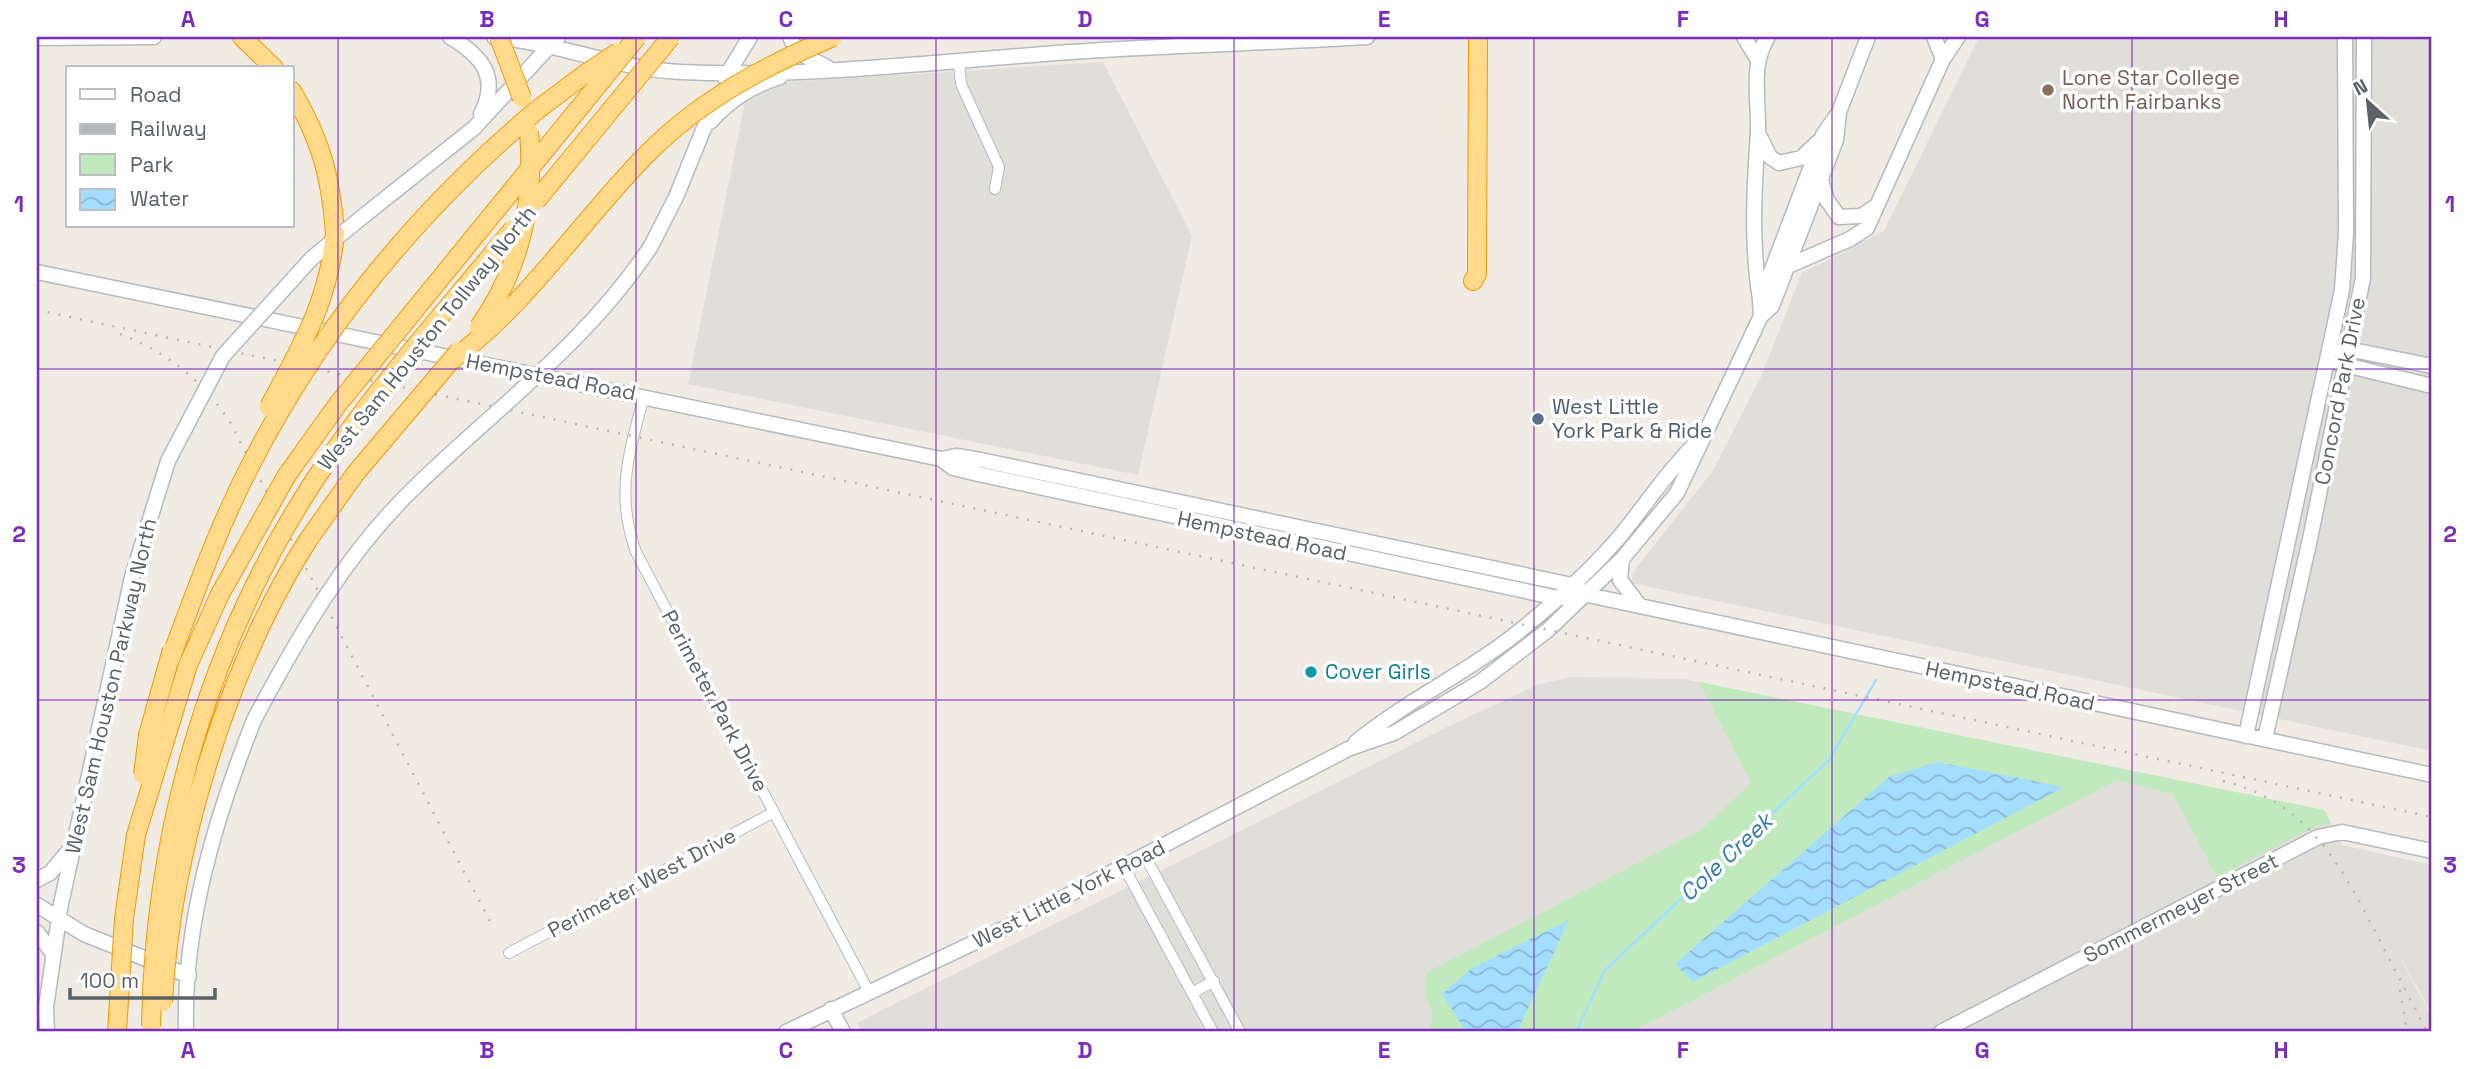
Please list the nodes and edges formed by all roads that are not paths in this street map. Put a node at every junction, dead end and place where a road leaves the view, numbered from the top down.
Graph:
1 (37, 37) edge
2 (153, 37) edge
3 (242, 37) edge
4 (450, 37) edge
5 (497, 37) edge
6 (639, 37) edge
7 (671, 37) edge
8 (750, 37) edge
9 (790, 37) edge
10 (833, 37) edge
11 (1367, 37) edge
12 (1471, 37) edge
13 (1478, 37) edge
14 (1744, 37) edge
15 (1768, 37) edge
16 (1868, 37) edge
17 (1934, 37) edge
18 (1958, 37) edge
19 (2345, 37) edge
20 (2364, 37) edge
21 (555, 41) edge
22 (1943, 59) junction
23 (1758, 60) junction
24 (958, 63) junction
25 (272, 66) edge
26 (834, 70) junction
27 (797, 72) junction
28 (727, 73) junction
29 (294, 94) edge
30 (1839, 111) junction
31 (474, 128) junction
32 (1758, 133) junction
33 (700, 134) junction
34 (1823, 135) junction
35 (1474, 136) junction
36 (2344, 149) junction
37 (2364, 149) junction
38 (1821, 180) junction
39 (995, 189) dead end
40 (1877, 205) junction
41 (1788, 266) junction
42 (37, 272) edge
43 (1760, 301) junction
44 (1761, 316) junction
45 (2348, 349) junction
46 (2327, 357) junction
47 (452, 360) junction
48 (2344, 366) junction
49 (2432, 366) edge
50 (2432, 386) edge
51 (644, 396) junction
52 (1701, 438) junction
53 (941, 459) junction
54 (2289, 535) junction
55 (2310, 539) junction
56 (1622, 559) junction
57 (1572, 585) junction
58 (1588, 595) junction
59 (1558, 598) junction
60 (1640, 606) junction
61 (170, 660) junction
62 (2246, 736) junction
63 (2265, 739) junction
64 (1348, 749) junction
65 (2432, 775) edge
66 (774, 813) junction
67 (136, 835) junction
68 (72, 846) junction
69 (2432, 851) edge
70 (1145, 856) junction
71 (1124, 867) junction
72 (37, 880) edge
73 (37, 905) edge
74 (58, 920) junction
75 (37, 932) edge
76 (509, 953) dead end
77 (53, 954) junction
78 (189, 976) junction
79 (1214, 981) junction
80 (868, 990) junction
81 (1192, 993) junction
82 (831, 1009) junction
83 (151, 1029) edge
84 (47, 1032) edge
85 (117, 1032) edge
86 (186, 1032) edge
87 (786, 1032) edge
88 (843, 1032) edge
89 (1213, 1032) edge
90 (1240, 1032) edge
91 (1941, 1032) edge

1 - 2 main road
3 - 25 highway
4 - 31 main road
5 - 21 main road
5 - 47 highway, bridge
6 - 61 highway, bridge
6 - 67 highway, West Sam Houston Tollway North, bridge
7 - 83 highway, West Sam Houston Tollway North, bridge
8 - 28 main road
9 - 26 main road
10 - 47 highway, bridge
11 - 24 main road
12 - 35 highway
13 - 35 highway
14 - 23 main road
15 - 23 main road
16 - 30 main road, West Little York Road
17 - 22 main road
18 - 22 main road
19 - 36 main road, Concord Park Drive
20 - 37 main road, Concord Park Drive
21 - 28 main road
21 - 31 main road, West Sam Houston Parkway North
22 - 40 main road
23 - 32 main road
24 - 26 main road
24 - 39 street
26 - 27 main road
27 - 28 main road
27 - 33 main road
28 - 33 main road
29 - 61 highway, bridge
30 - 34 main road, West Little York Road
30 - 38 main road, West Little York Road
31 - 68 main road, West Sam Houston Parkway North, bridge
32 - 34 main road
32 - 43 main road
33 - 78 main road, bridge
34 - 43 main road, West Little York Road
35 - 35 highway
36 - 37 main road
36 - 46 main road, Concord Park Drive
37 - 45 main road, Concord Park Drive
38 - 40 main road
38 - 41 main road, West Little York Road
40 - 41 main road
41 - 44 main road, West Little York Road
42 - 51 main road, Hempstead Road
43 - 44 main road, West Little York Road
44 - 52 main road, West Little York Road
45 - 46 main road
45 - 48 main road, Concord Park Drive
45 - 49 main road
46 - 48 main road
46 - 54 main road, Concord Park Drive
47 - 83 highway, bridge
48 - 50 main road
48 - 55 main road, Concord Park Drive
51 - 53 main road, Hempstead Road
51 - 66 street, Perimeter Park Drive
52 - 56 main road, West Little York Road
52 - 57 main road, West Little York Road
53 - 57 main road, Hempstead Road
53 - 59 main road, Hempstead Road
54 - 55 main road
54 - 62 main road, Concord Park Drive
55 - 63 main road, Concord Park Drive
56 - 58 main road, West Little York Road
56 - 60 main road
57 - 58 main road, Hempstead Road
57 - 59 main road, West Little York Road
58 - 59 main road, Hempstead Road
58 - 60 main road, Hempstead Road
58 - 64 main road, West Little York Road
59 - 64 main road, West Little York Road
60 - 62 main road, Hempstead Road
61 - 67 highway, bridge
62 - 63 main road, Hempstead Road
63 - 65 main road, Hempstead Road
64 - 70 main road, West Little York Road
66 - 76 street, Perimeter West Drive
66 - 80 street, Perimeter Park Drive
67 - 85 highway, West Sam Houston Tollway North, bridge
68 - 72 main road
68 - 74 main road, West Sam Houston Parkway North
69 - 91 main road, Sommermeyer Street
70 - 71 main road, West Little York Road
70 - 79 street
71 - 80 main road, West Little York Road
71 - 81 street
73 - 74 main road
74 - 77 main road, West Sam Houston Parkway North
74 - 78 main road
75 - 77 main road
77 - 84 main road, West Sam Houston Parkway North
78 - 86 main road
79 - 81 street
79 - 90 street
80 - 82 main road, West Little York Road
81 - 89 street
82 - 87 main road, West Little York Road
82 - 88 main road

